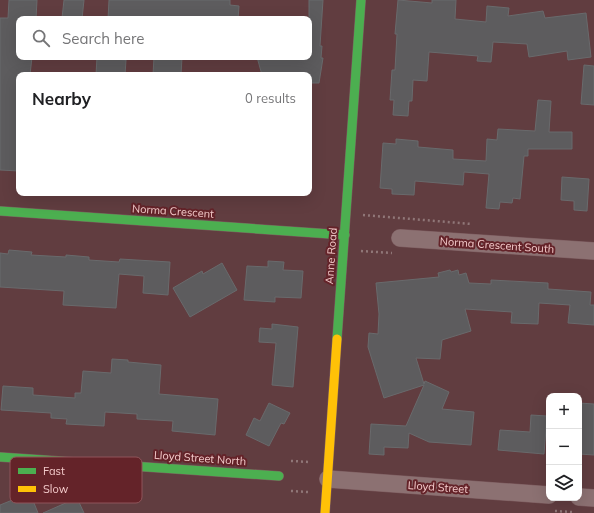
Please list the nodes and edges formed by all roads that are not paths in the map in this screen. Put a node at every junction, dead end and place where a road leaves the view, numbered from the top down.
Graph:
1 (361, 0) edge
2 (0, 211) edge
3 (345, 235) junction
4 (400, 238) dead end
5 (594, 251) edge
6 (0, 457) edge
7 (10, 458) edge
8 (142, 467) edge
9 (279, 476) dead end
10 (328, 479) junction
11 (546, 494) edge
12 (582, 497) edge
13 (594, 498) edge
14 (325, 513) edge

1 - 3 street, Anne Road
2 - 3 street, Norma Crescent
3 - 10 street, Anne Road
4 - 5 street, Norma Crescent South
6 - 7 street, Lloyd Street North
8 - 9 street, Lloyd Street North
10 - 11 street, Lloyd Street
10 - 14 street, Anne Road
12 - 13 street

